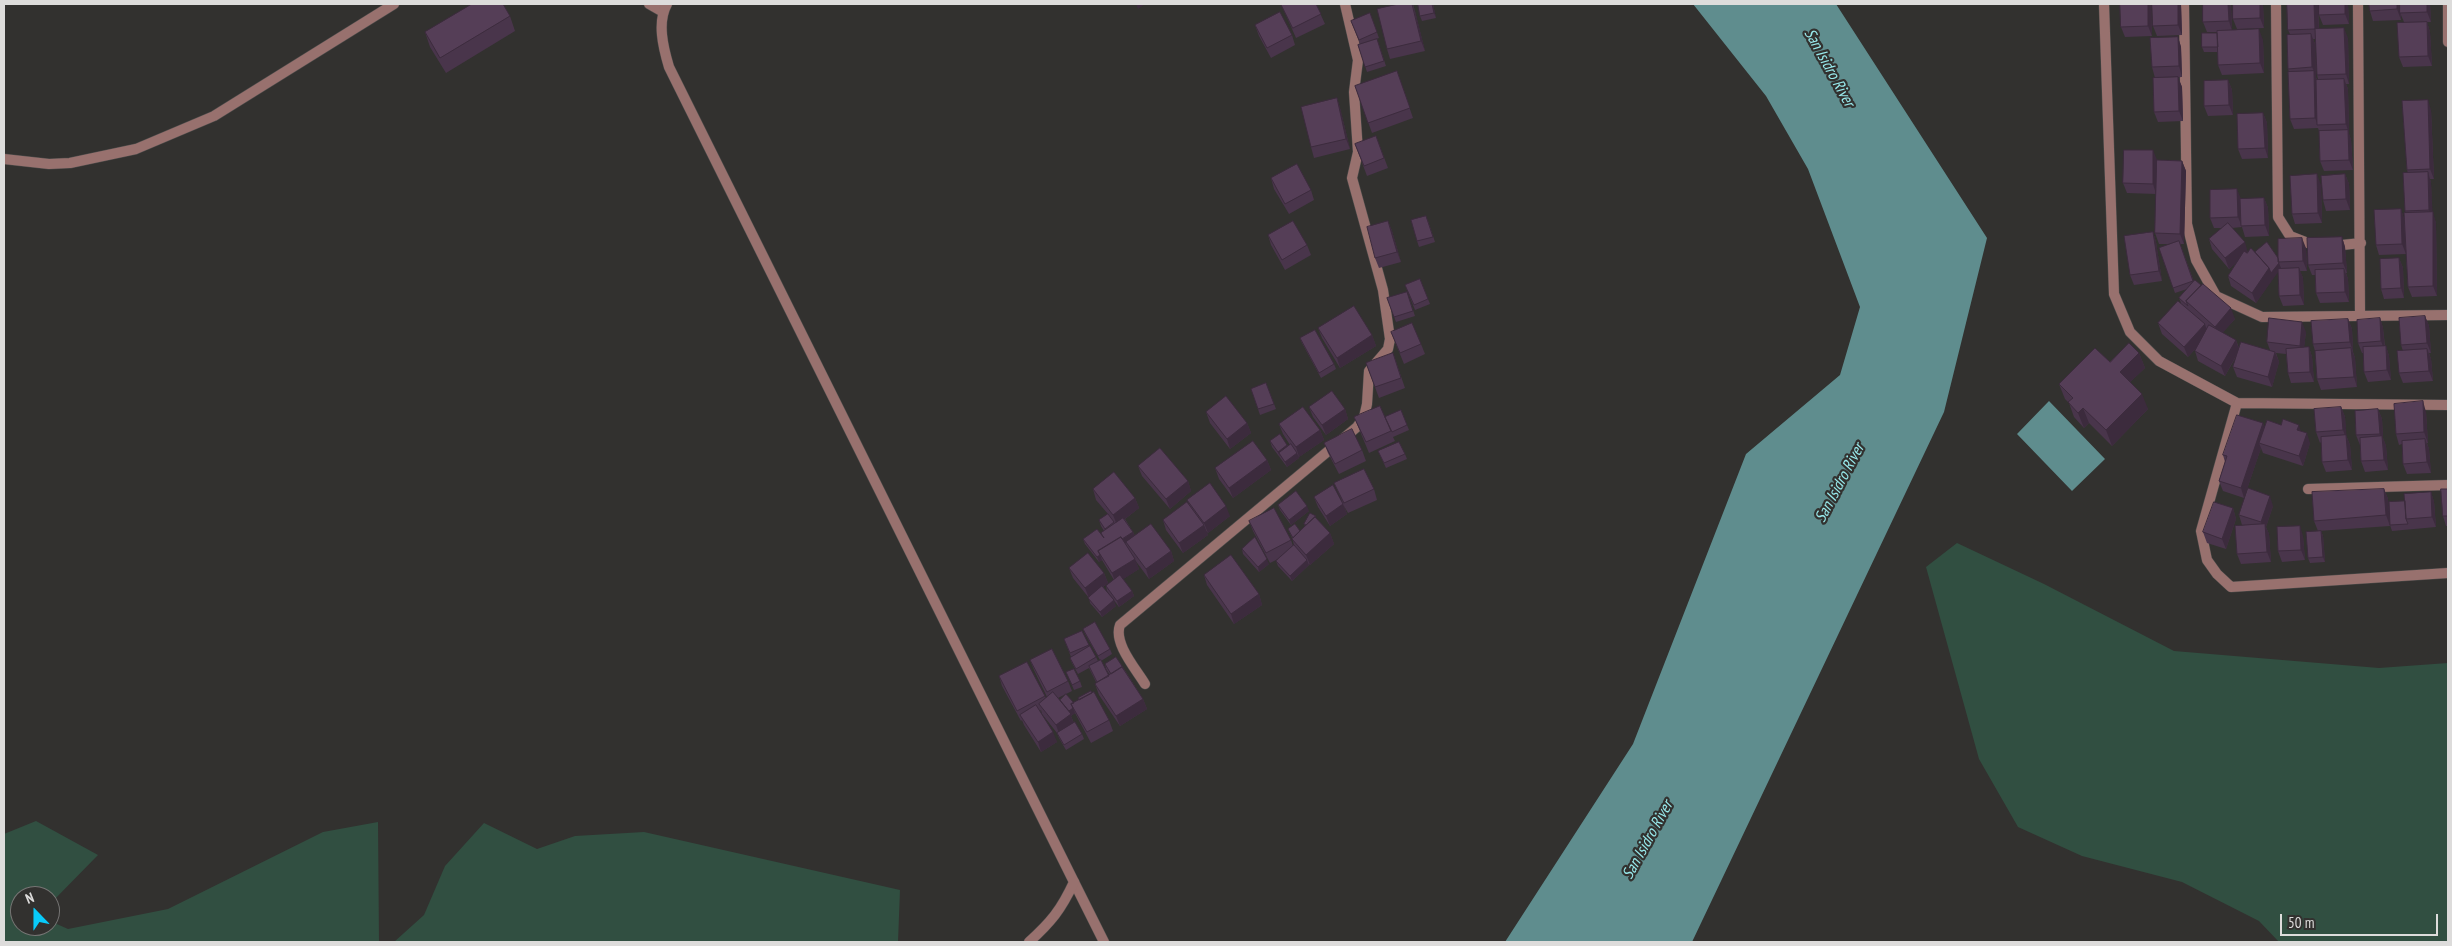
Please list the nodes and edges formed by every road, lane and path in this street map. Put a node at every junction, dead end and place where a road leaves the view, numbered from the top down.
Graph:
1 (394, 4) edge
2 (649, 4) edge
3 (1344, 4) edge
4 (2104, 4) edge
5 (2184, 4) edge
6 (2276, 4) edge
7 (2358, 4) edge
8 (2448, 4) edge
9 (665, 8) edge
10 (2448, 42) edge
11 (4, 159) edge
12 (2361, 243) junction
13 (2360, 315) junction
14 (2448, 315) edge
15 (2237, 403) junction
16 (2448, 405) edge
17 (2448, 485) edge
18 (2308, 489) dead end
19 (2448, 573) edge
20 (1145, 684) dead end
21 (1074, 882) junction
22 (1029, 942) edge
23 (1104, 942) edge

1 - 11 street
2 - 9 street
3 - 20 street
4 - 15 street
5 - 13 street
6 - 12 street
7 - 12 street
8 - 10 street
9 - 21 street
12 - 13 street
13 - 14 street
15 - 16 street
15 - 19 street
17 - 18 street
21 - 22 street
21 - 23 street

